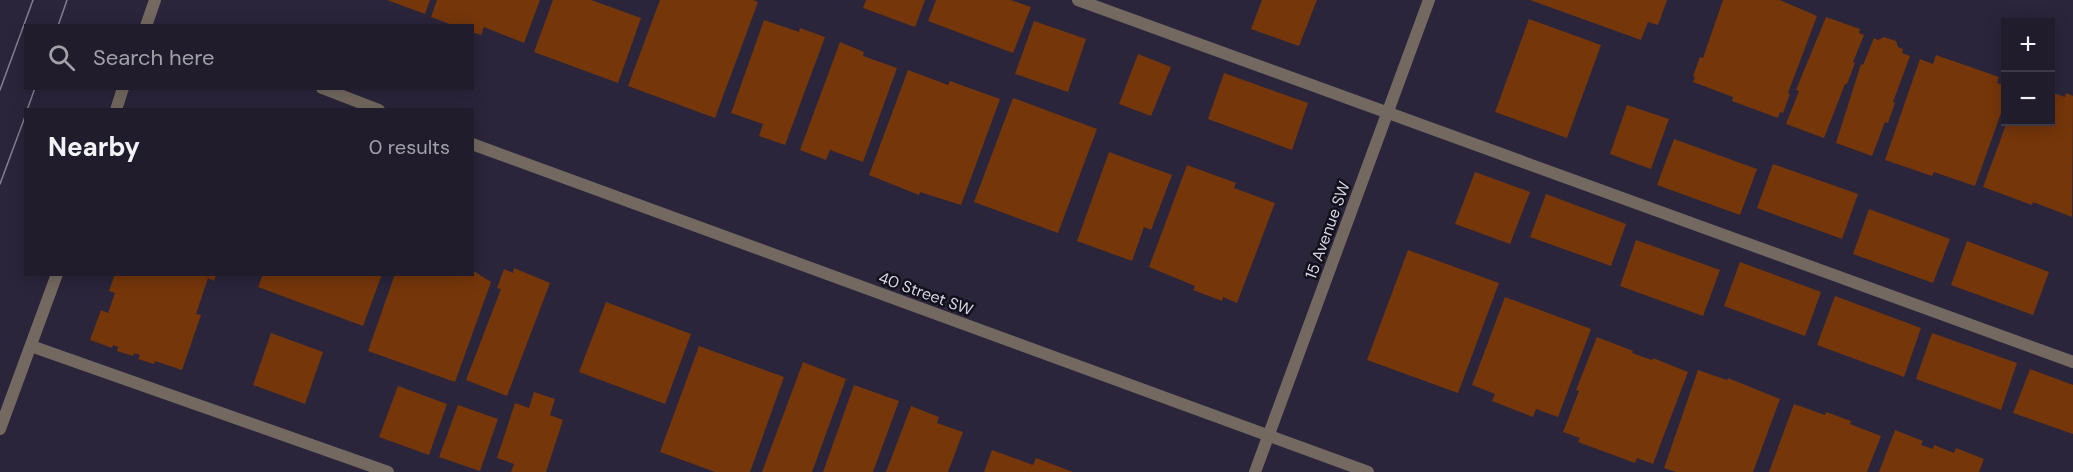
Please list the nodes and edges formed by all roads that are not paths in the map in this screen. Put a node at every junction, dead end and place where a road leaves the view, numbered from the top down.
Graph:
1 (155, 0) edge
2 (1078, 0) edge
3 (1429, 0) edge
4 (146, 24) edge
5 (122, 90) edge
6 (327, 90) edge
7 (117, 108) edge
8 (374, 108) edge
9 (1389, 112) junction
10 (474, 145) edge
11 (56, 276) edge
12 (31, 346) junction
13 (2073, 362) edge
14 (0, 429) edge
15 (1268, 436) junction
16 (388, 472) edge
17 (1255, 472) edge
18 (1368, 472) edge

1 - 4 street
2 - 9 street
3 - 9 street, 15 Avenue SW
5 - 7 street
6 - 8 street
9 - 13 street
9 - 15 street, 15 Avenue SW
10 - 15 street, 40 Street SW
11 - 12 street
12 - 14 street
12 - 16 street
15 - 17 street, 15 Avenue SW
15 - 18 street, 40 Street SW

